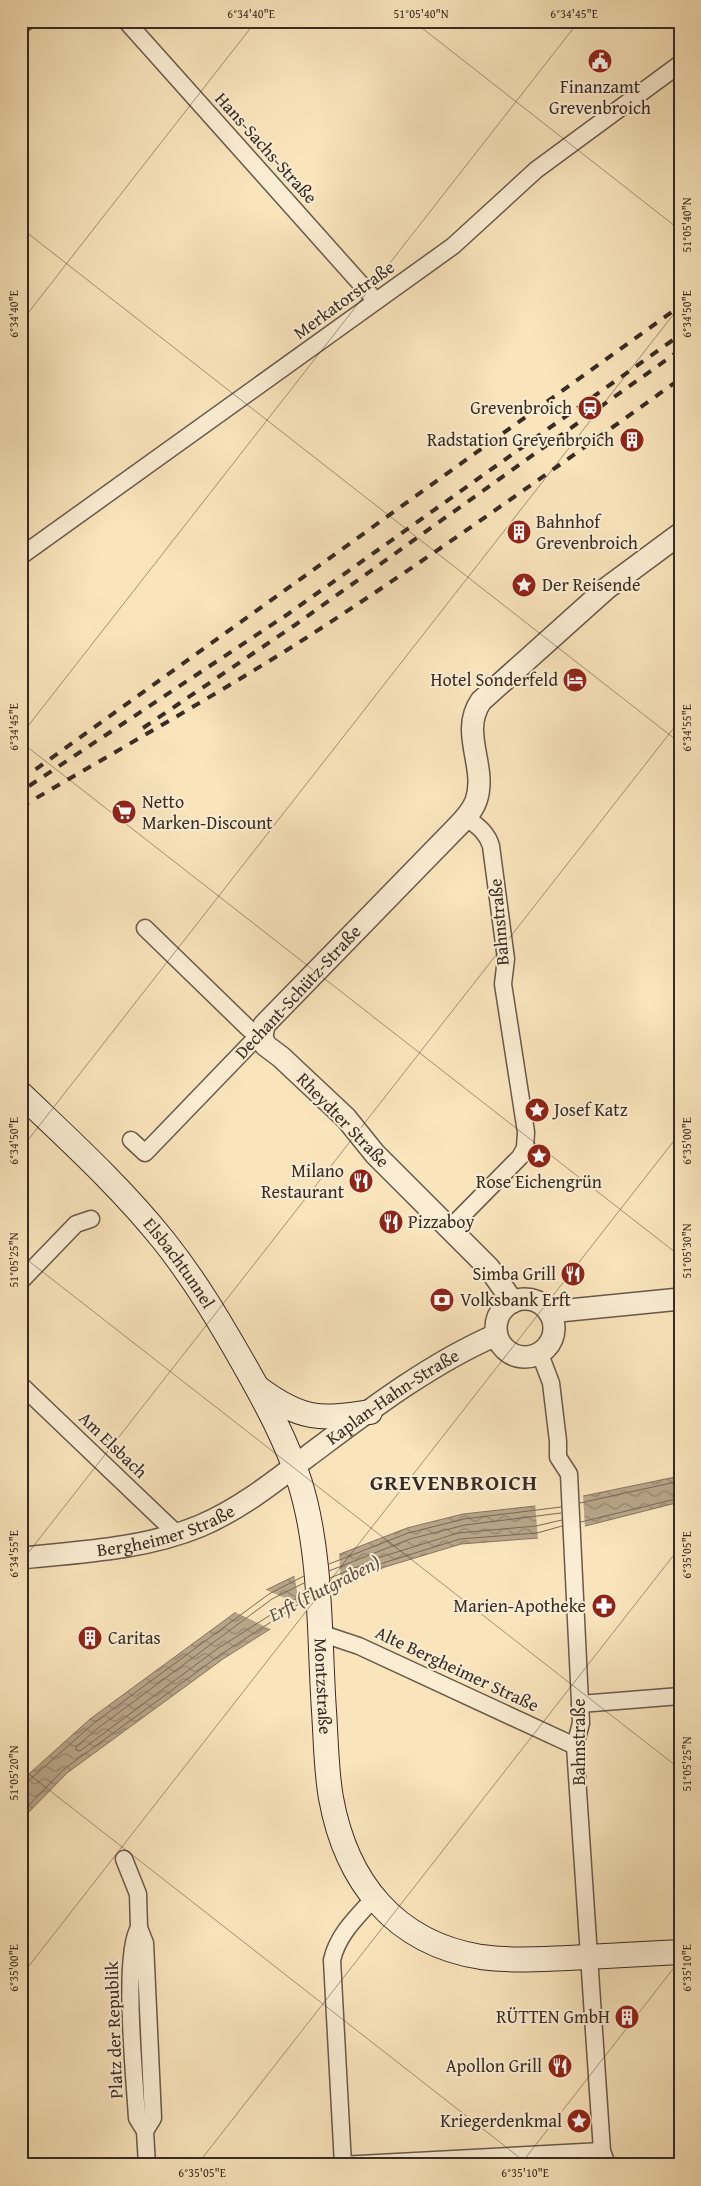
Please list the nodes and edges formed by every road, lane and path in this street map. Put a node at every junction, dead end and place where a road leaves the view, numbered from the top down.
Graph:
1 (27, 21) edge
2 (126, 21) edge
3 (21, 25) edge
4 (680, 64) edge
5 (376, 300) junction
6 (680, 534) edge
7 (21, 556) edge
8 (466, 817) junction
9 (145, 928) dead end
10 (262, 1036) junction
11 (21, 1094) edge
12 (131, 1140) dead end
13 (91, 1218) dead end
14 (450, 1228) junction
15 (21, 1281) edge
16 (680, 1299) edge
17 (513, 1302) junction
18 (548, 1312) junction
19 (496, 1335) junction
20 (540, 1354) junction
21 (21, 1384) edge
22 (257, 1387) junction
23 (370, 1412) junction
24 (294, 1466) junction
25 (177, 1534) junction
26 (21, 1558) edge
27 (320, 1633) junction
28 (680, 1696) edge
29 (580, 1704) junction
30 (575, 1746) junction
31 (124, 1859) dead end
32 (374, 1898) junction
33 (680, 1952) edge
34 (590, 1957) junction
35 (605, 2158) edge
36 (147, 2165) edge
37 (342, 2165) edge

1 - 3 street
2 - 5 street, Hans-Sachs-Straße
4 - 5 street, Merkatorstraße
5 - 7 street, Merkatorstraße
6 - 8 street
8 - 10 street, Dechant-Schütz-Straße
8 - 14 street, Bahnstraße
9 - 10 street, Rheydter Straße
10 - 12 street, Dechant-Schütz-Straße
10 - 14 street, Rheydter Straße
11 - 22 main road, Elsbachtunnel
13 - 15 street
14 - 17 street, Rheydter Straße
16 - 18 street
17 - 18 street
17 - 19 street
18 - 20 street
19 - 20 street
19 - 23 street, Kaplan-Hahn-Straße
20 - 29 street, Bahnstraße
21 - 25 street, Am Elsbach
22 - 23 main road
22 - 24 main road, Elsbachtunnel
23 - 24 street, Kaplan-Hahn-Straße
24 - 25 street, Bergheimer Straße
24 - 27 main road, Montzstraße
25 - 26 street, Bergheimer Straße
27 - 30 street, Alte Bergheimer Straße
27 - 32 main road, Montzstraße
28 - 29 street
29 - 30 street, Bahnstraße
30 - 34 street, Bahnstraße
31 - 36 street, Platz der Republik
32 - 34 main road, Montzstraße
32 - 37 street
33 - 34 main road, Montzstraße
34 - 35 street, Bahnstraße
35 - 37 street

